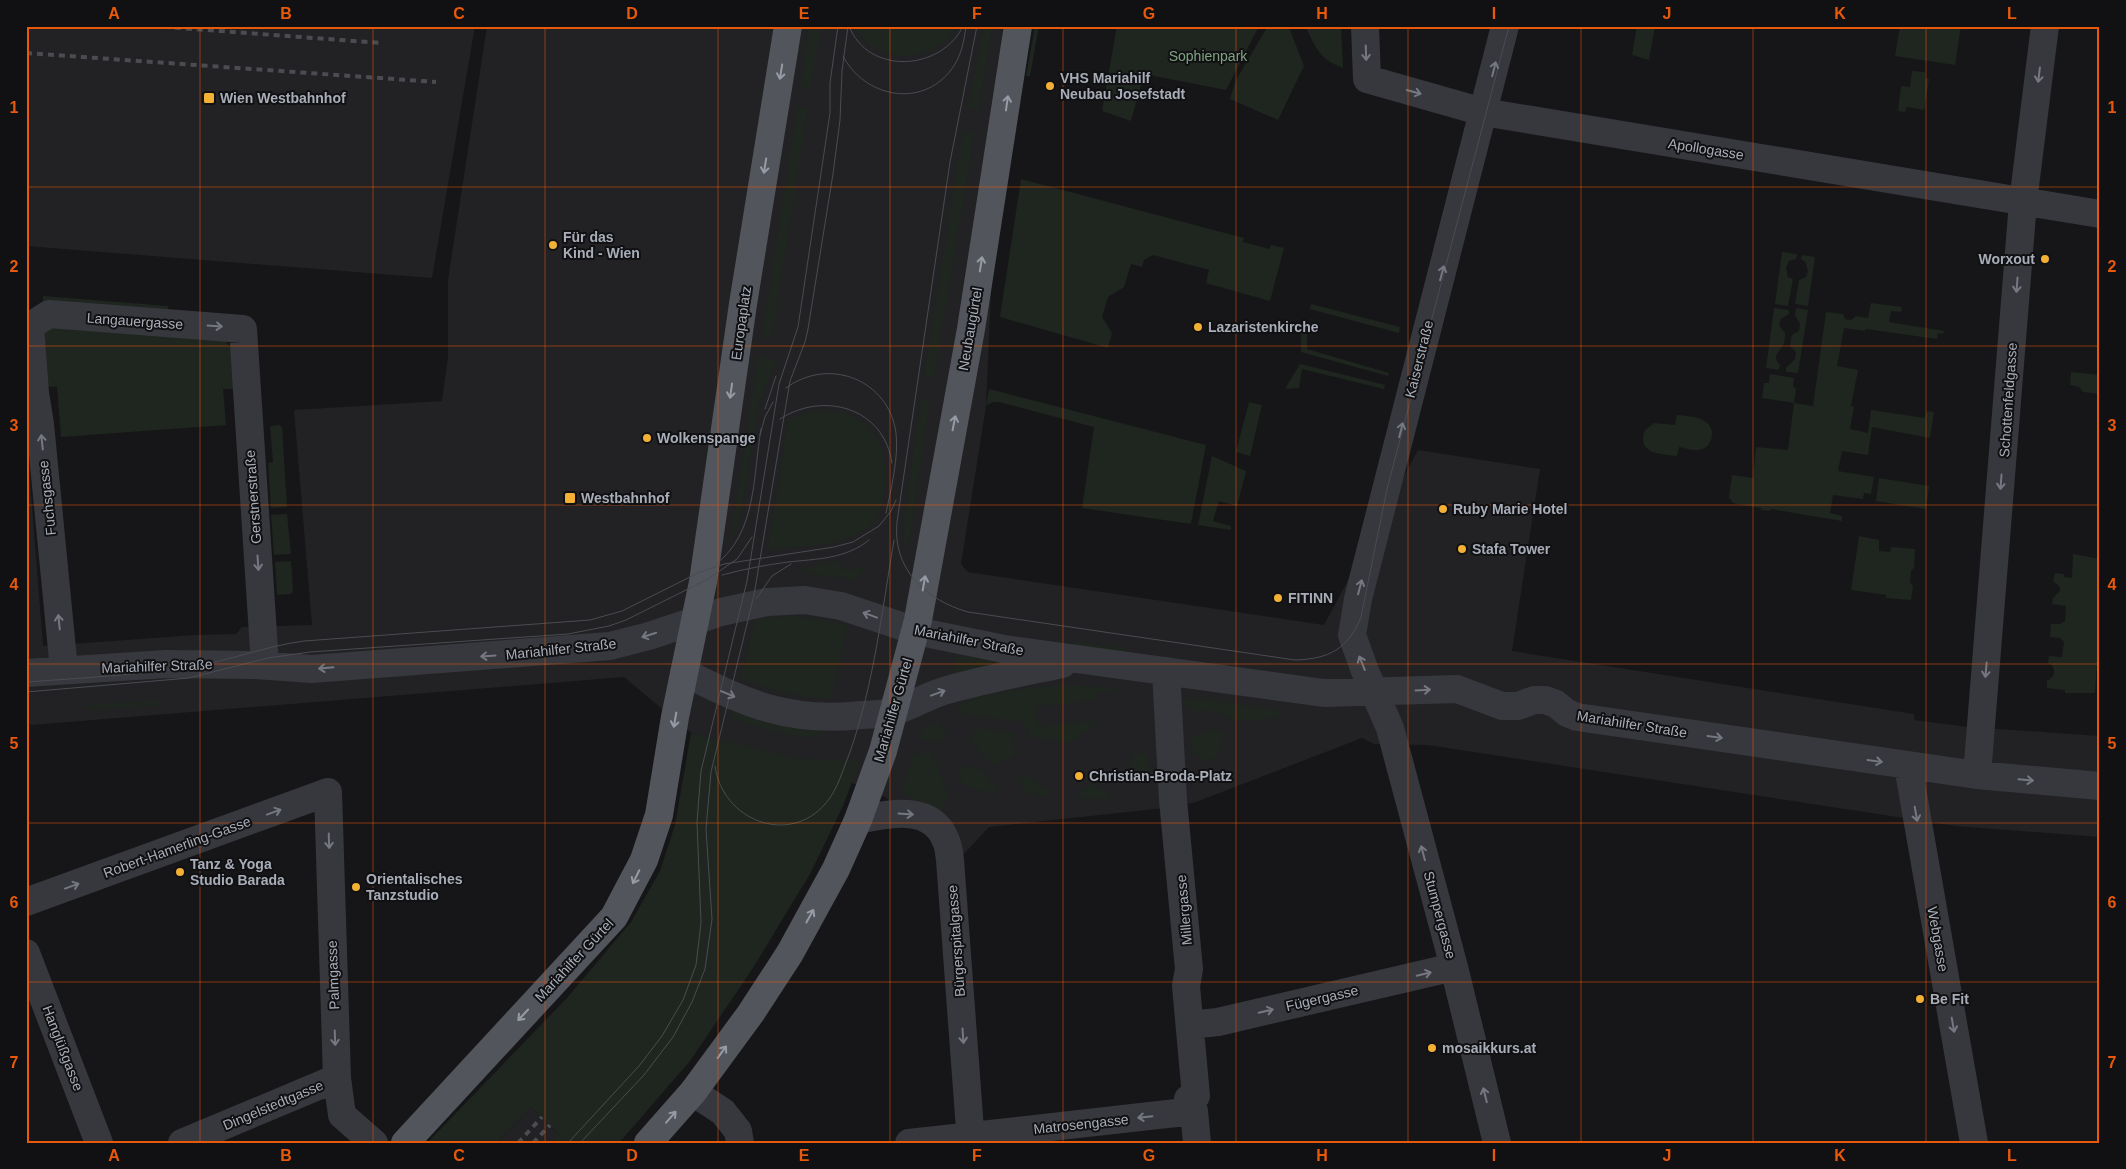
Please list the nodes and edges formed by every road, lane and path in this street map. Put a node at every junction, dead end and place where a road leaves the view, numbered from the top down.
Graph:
1 (788, 26) edge
2 (1018, 26) edge
3 (1365, 26) edge
4 (1505, 26) edge
5 (2045, 26) edge
6 (1483, 112) junction
7 (2023, 202) junction
8 (2100, 214) edge
9 (28, 326) edge
10 (243, 328) joint
11 (695, 620) junction
12 (916, 631) junction
13 (1083, 660) junction
14 (265, 665) junction
15 (64, 670) junction
16 (1166, 671) junction
17 (684, 672) junction
18 (26, 673) edge
19 (1374, 690) junction
20 (893, 712) junction
21 (1908, 766) junction
22 (1977, 775) junction
23 (2100, 786) edge
24 (328, 792) joint
25 (858, 820) junction
26 (26, 902) edge
27 (26, 953) edge
28 (1454, 968) junction
29 (1190, 1025) junction
30 (337, 1078) junction
31 (693, 1092) junction
32 (1194, 1111) junction
33 (971, 1140) edge
34 (99, 1143) edge
35 (182, 1143) edge
36 (374, 1143) edge
37 (405, 1143) edge
38 (648, 1143) edge
39 (740, 1143) edge
40 (909, 1143) edge
41 (1197, 1143) edge
42 (1497, 1143) edge
43 (1974, 1143) edge

1 -> 11 main road, Europaplatz
12 -> 2 main road, Neubaugürtel
3 -> 6 street, Apollogasse
6 -> 4 street, Kaiserstraße
5 -> 7 street, Schottenfeldgasse
6 - 7 street, Apollogasse
19 -> 6 street, Kaiserstraße
7 - 8 street, Apollogasse
7 -> 22 street, Schottenfeldgasse
9 -> 10 street, Langauergasse
15 -> 9 street, Fuchsgasse
10 -> 14 street, Gerstnerstraße
12 -> 11 street, Mariahilfer Straße
11 -> 14 street, Mariahilfer Straße
11 - 17 main road, Mariahilfer Gürtel
12 - 13 street, Mariahilfer Straße
12 - 20 main road, Mariahilfer Gürtel
13 - 16 street, Mariahilfer Straße
20 -> 13 street, Mariahilfer Straße
14 - 15 street, Mariahilfer Straße
15 - 18 street, Mariahilfer Straße
16 - 19 street, Mariahilfer Straße
16 - 29 street, Millergasse
17 -> 20 street, Mariahilfer Straße
17 -> 37 main road, Mariahilfer Gürtel
19 -> 21 street, Mariahilfer Straße
28 -> 19 street, Stumpergasse
20 - 25 main road, Mariahilfer Gürtel
21 - 22 street, Mariahilfer Straße
21 -> 43 street, Webgasse
22 -> 23 street, Mariahilfer Straße
26 -> 24 street, Robert-Hamerling-Gasse
24 -> 30 street, Palmgasse
31 -> 25 main road, Mariahilfer Gürtel
25 -> 33 street, Bürgerspitalgasse
27 - 34 street, Hanglüßgasse
29 -> 28 street, Fügergasse
42 -> 28 street, Stumpergasse
29 - 32 street, Millergasse
30 - 35 street, Dingelstedtgasse
30 - 36 street, Palmgasse
38 -> 31 main road, Mariahilfer Gürtel
31 - 39 street
32 -> 33 street, Matrosengasse
32 - 41 street, Millergasse
33 - 40 street, Matrosengasse

